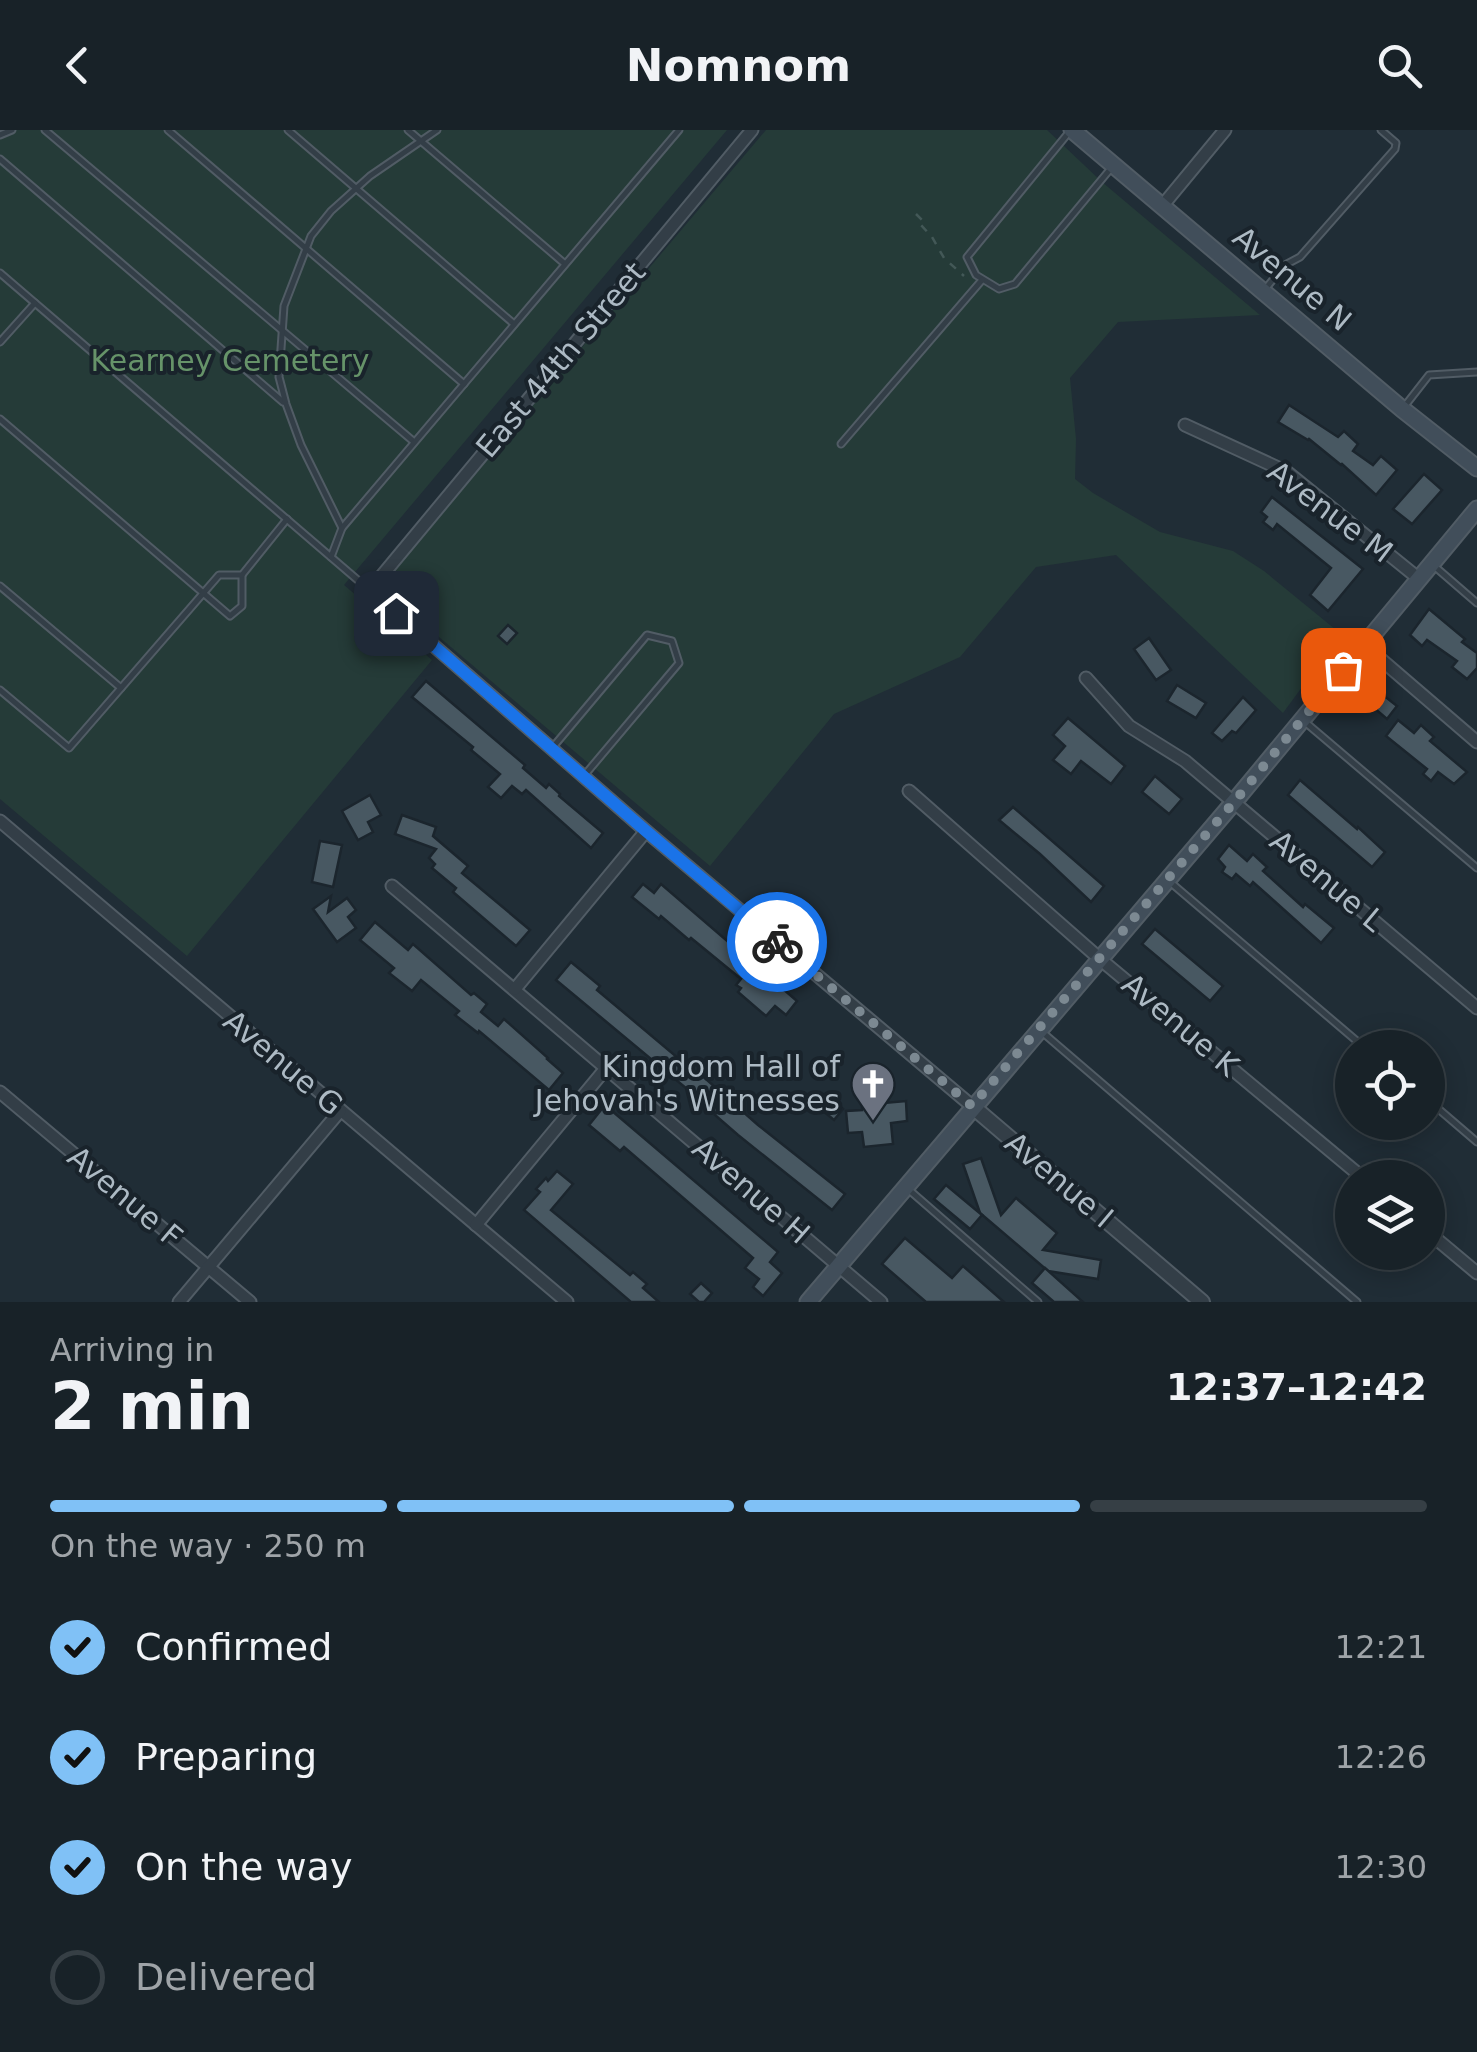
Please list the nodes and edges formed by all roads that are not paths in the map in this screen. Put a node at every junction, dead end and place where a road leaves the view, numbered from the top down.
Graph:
1 (12, 130) edge
2 (46, 130) edge
3 (168, 130) edge
4 (288, 130) edge
5 (408, 130) edge
6 (436, 130) edge
7 (679, 130) edge
8 (752, 130) edge
9 (1072, 130) edge
10 (1225, 130) edge
11 (1380, 130) edge
12 (0, 135) edge
13 (421, 141) junction
14 (0, 159) edge
15 (1114, 164) junction
16 (355, 188) junction
17 (1162, 205) junction
18 (306, 248) junction
19 (565, 264) junction
20 (0, 273) edge
21 (982, 280) junction
22 (1264, 290) junction
23 (35, 303) junction
24 (514, 324) junction
25 (282, 330) junction
26 (0, 342) edge
27 (1477, 372) edge
28 (464, 384) junction
29 (286, 404) junction
30 (1402, 409) junction
31 (0, 419) edge
32 (1185, 425) dead end
33 (414, 442) junction
34 (841, 444) dead end
35 (1477, 468) edge
36 (1477, 508) edge
37 (287, 520) junction
38 (342, 528) junction
39 (331, 557) junction
40 (1430, 564) junction
41 (242, 576) junction
42 (1418, 578) junction
43 (0, 586) edge
44 (1475, 588) edge
45 (370, 590) junction
46 (204, 593) junction
47 (1466, 594) junction
48 (1477, 603) edge
49 (1363, 644) junction
50 (1086, 678) dead end
51 (121, 688) junction
52 (0, 690) edge
53 (1303, 720) junction
54 (1477, 742) edge
55 (551, 750) junction
56 (584, 777) junction
57 (909, 790) dead end
58 (1234, 802) junction
59 (0, 822) edge
60 (646, 831) junction
61 (1477, 868) edge
62 (1168, 880) junction
63 (392, 886) dead end
64 (1100, 959) junction
65 (515, 989) junction
66 (1477, 1008) edge
67 (1040, 1030) junction
68 (1345, 1030) edge
69 (607, 1067) junction
70 (0, 1092) edge
71 (972, 1106) junction
72 (340, 1111) junction
73 (1445, 1115) edge
74 (1477, 1142) edge
75 (1341, 1160) edge
76 (906, 1187) junction
77 (476, 1225) junction
78 (1445, 1247) edge
79 (838, 1266) junction
80 (209, 1268) junction
81 (1477, 1274) edge
82 (179, 1302) edge
83 (250, 1302) edge
84 (567, 1302) edge
85 (808, 1302) edge
86 (881, 1302) edge
87 (1038, 1302) edge
88 (1202, 1302) edge
89 (1357, 1302) edge

1 - 12 lane
2 - 25 lane
3 - 18 lane
4 - 16 lane
5 - 13 lane
6 - 13 lane
7 - 19 lane
8 - 45 street, East 44th Street
9 - 15 main road, Avenue N
9 - 21 lane
10 - 17 street
11 - 22 lane
13 - 16 lane
13 - 19 lane
14 - 29 lane
15 - 17 main road, Avenue N
15 - 21 lane
16 - 18 lane
16 - 24 lane
17 - 22 main road, Avenue N
18 - 25 lane
18 - 28 lane
19 - 24 lane
20 - 23 lane
21 - 34 lane
22 - 30 main road, Avenue N
23 - 26 lane
23 - 37 lane
24 - 28 lane
25 - 29 lane
25 - 33 lane
27 - 30 lane
28 - 33 lane
29 - 38 lane
30 - 35 main road, Avenue N
31 - 46 lane
32 - 42 street, Avenue M
33 - 38 lane
36 - 40 main road
37 - 39 lane
37 - 41 lane
38 - 39 lane
39 - 45 lane
40 - 42 main road
40 - 47 lane
41 - 46 lane
41 - 46 lane
42 - 49 main road
43 - 51 lane
44 - 47 lane
45 - 55 street, Avenue I
46 - 51 lane
47 - 48 lane
49 - 53 main road
49 - 54 street
50 - 58 street, Avenue L
51 - 52 lane
53 - 58 main road
53 - 61 lane
55 - 56 street, Avenue I
55 - 56 lane
56 - 60 street, Avenue I
57 - 64 street, Avenue K
58 - 62 main road
58 - 66 street, Avenue L
59 - 72 street, Avenue G
60 - 65 street
60 - 71 street, Avenue I
62 - 64 main road
62 - 68 lane
63 - 65 street, Avenue H
64 - 67 main road
64 - 75 street, Avenue K
65 - 69 street, Avenue H
67 - 71 main road
67 - 89 lane
69 - 77 street
69 - 79 street, Avenue H
70 - 80 street, Avenue F
71 - 76 main road
71 - 88 street, Avenue I
72 - 77 street, Avenue G
72 - 80 street
73 - 74 lane
76 - 79 main road
76 - 87 lane
77 - 84 street, Avenue G
78 - 81 street
79 - 85 main road
79 - 86 street, Avenue H
80 - 82 street
80 - 83 street, Avenue F

